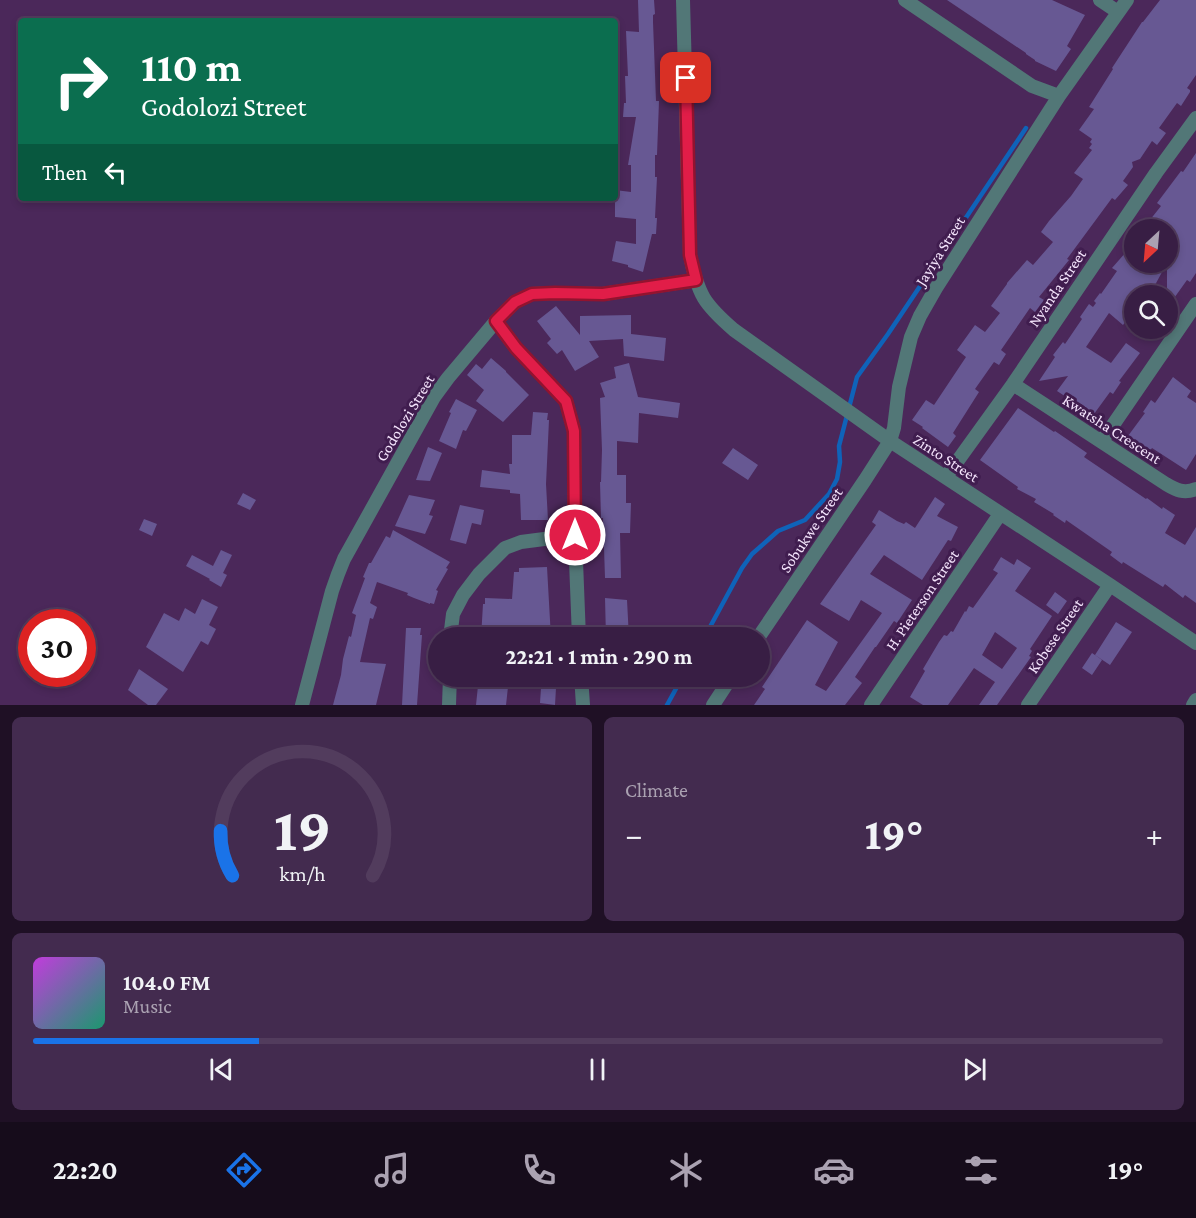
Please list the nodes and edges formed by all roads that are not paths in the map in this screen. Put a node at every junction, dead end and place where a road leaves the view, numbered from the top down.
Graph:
1 (683, 0) edge
2 (905, 0) edge
3 (1100, 0) edge
4 (1127, 0) edge
5 (1118, 12) junction
6 (1059, 96) junction
7 (1196, 118) edge
8 (696, 280) junction
9 (1196, 304) edge
10 (496, 321) junction
11 (1013, 384) junction
12 (890, 441) junction
13 (1102, 441) junction
14 (946, 477) junction
15 (1196, 489) edge
16 (1000, 514) junction
17 (575, 535) junction
18 (1110, 585) junction
19 (451, 627) edge
20 (579, 627) edge
21 (765, 627) edge
22 (1196, 643) edge
23 (450, 687) edge
24 (582, 687) edge
25 (725, 687) edge
26 (1196, 700) edge
27 (302, 705) edge
28 (449, 705) edge
29 (583, 705) edge
30 (713, 705) edge
31 (871, 705) edge
32 (1028, 705) edge
33 (1193, 705) edge

1 - 8 street, Zinto Street
2 - 6 street
3 - 5 street
4 - 5 street, Jayiya Street
5 - 6 street, Jayiya Street
6 - 12 street, Jayiya Street
7 - 11 street, Nyanda Street
8 - 10 street, Godolozi Street
8 - 12 street, Zinto Street
9 - 13 street
10 - 17 street
10 - 27 street, Godolozi Street
11 - 13 street, Kwatsha Crescent
11 - 14 street, Nyanda Street
12 - 14 street, Zinto Street
12 - 21 street, Sobukwe Street
13 - 15 street, Kwatsha Crescent
14 - 16 street, Zinto Street
16 - 18 street, Zinto Street
16 - 31 street, H. Pieterson Street
17 - 19 street
17 - 20 street
18 - 22 street, Zinto Street
18 - 32 street, Kobese Street
23 - 28 street
24 - 29 street
25 - 30 street
26 - 33 street

